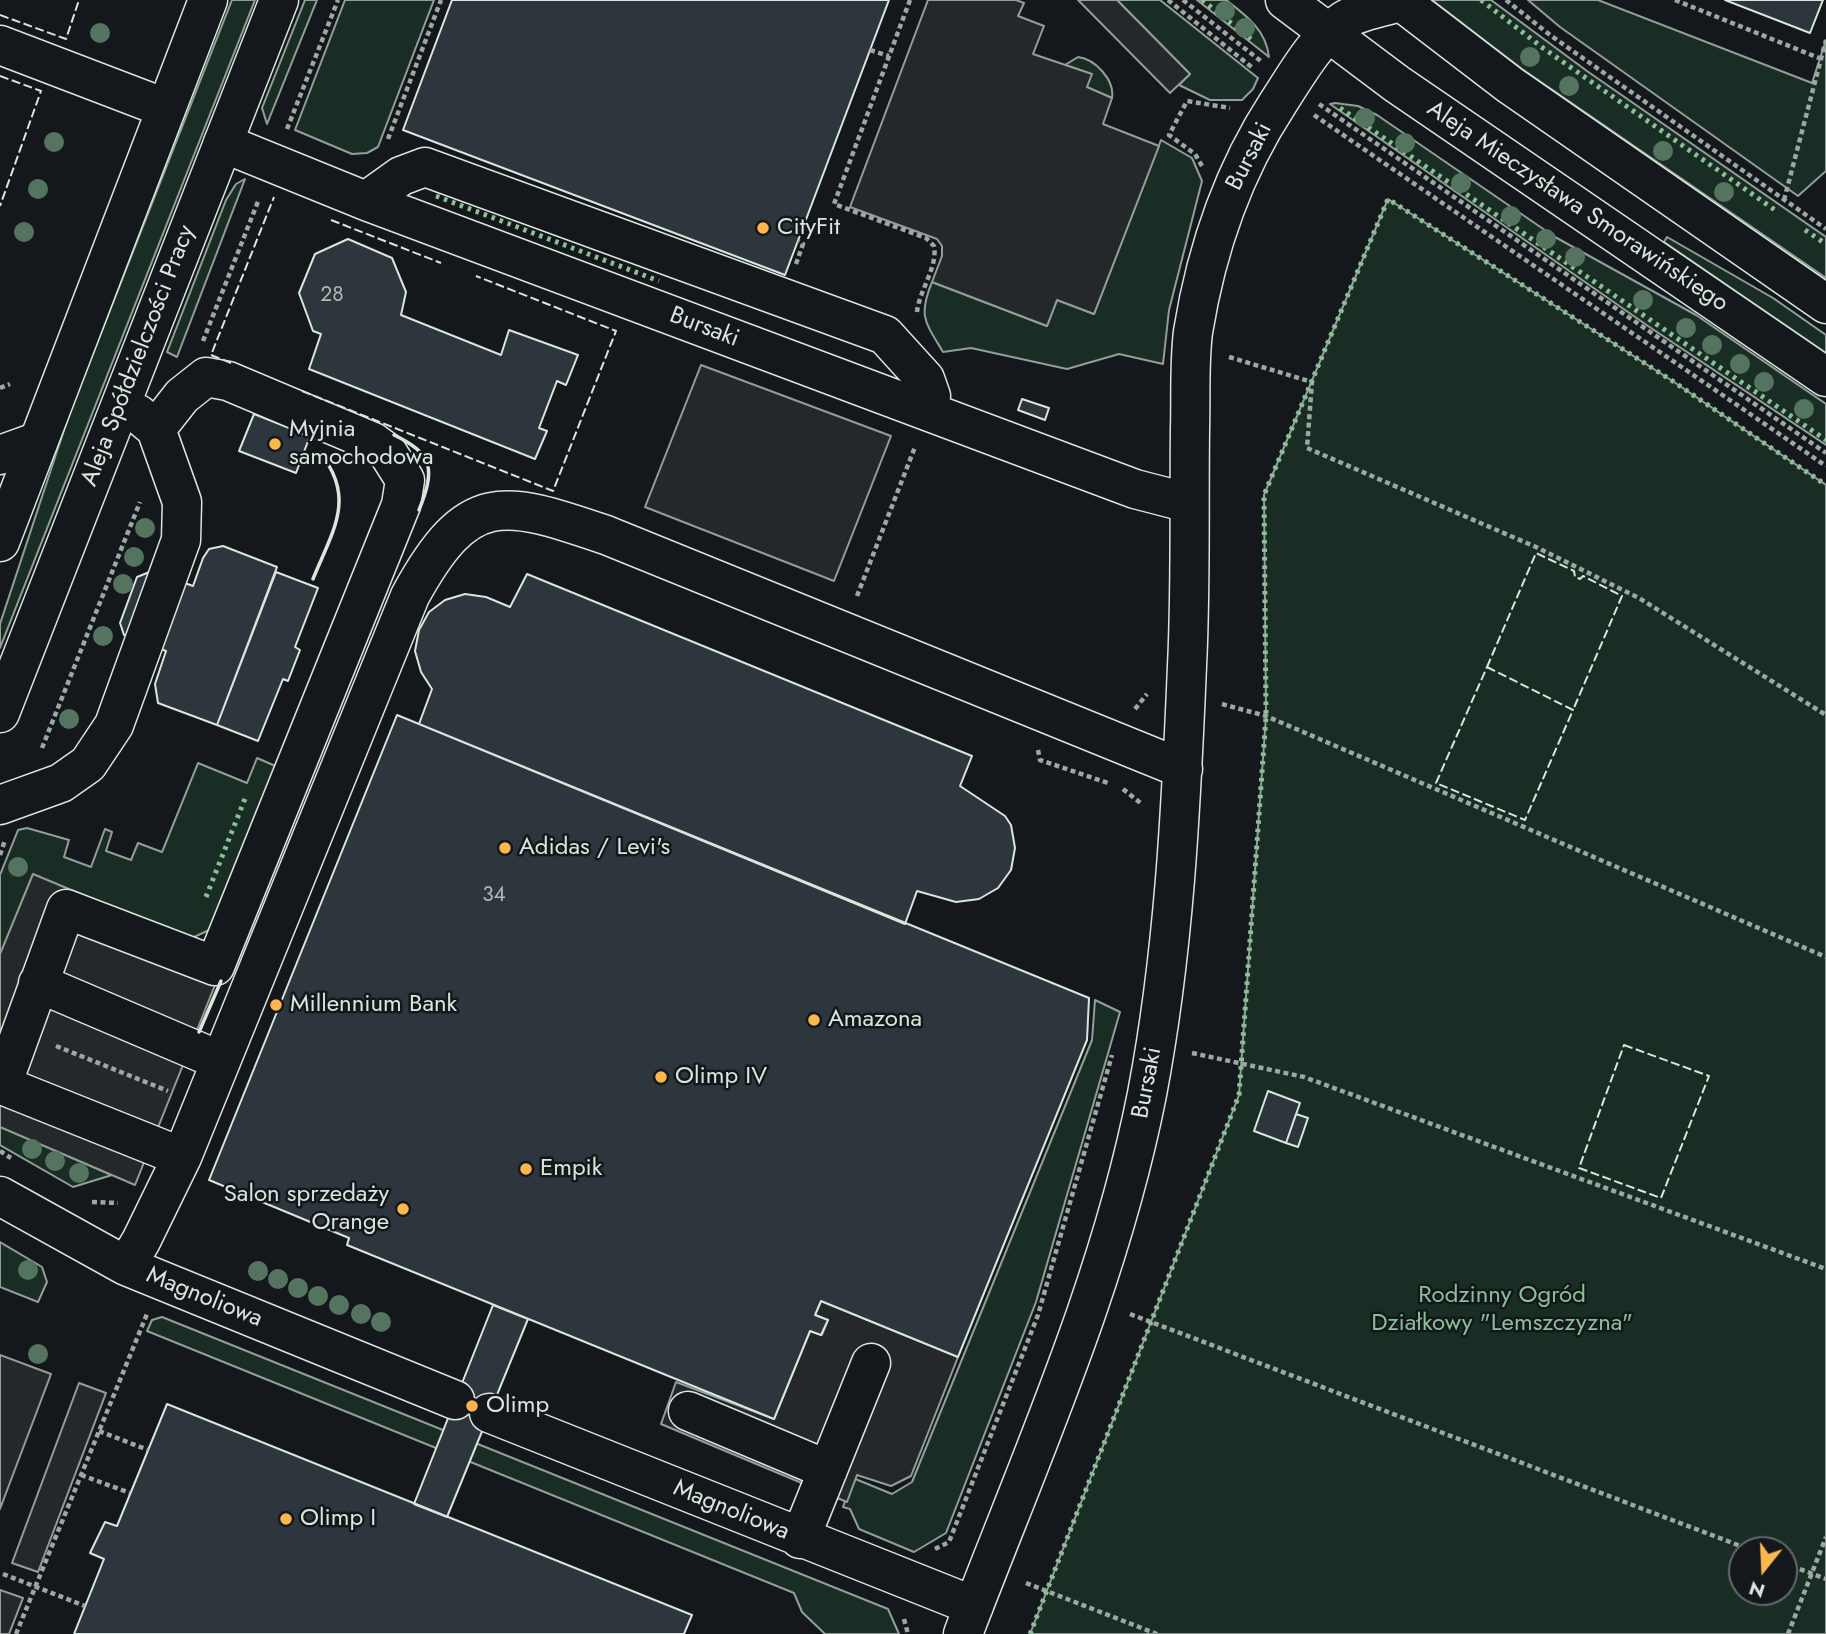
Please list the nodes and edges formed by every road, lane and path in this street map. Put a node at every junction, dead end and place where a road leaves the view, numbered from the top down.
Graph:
1 (208, 0) edge
2 (279, 0) edge
3 (441, 0) edge
4 (910, 0) edge
5 (1168, 0) edge
6 (1183, 0) edge
7 (1285, 0) edge
8 (1506, 0) edge
9 (1675, 0) edge
10 (1400, 1) edge
11 (1329, 34) junction
12 (1826, 40) edge
13 (0, 45) edge
14 (870, 50) dead end
15 (889, 56) junction
16 (1819, 58) junction
17 (1288, 88) junction
18 (165, 108) junction
19 (1237, 108) dead end
20 (223, 143) junction
21 (386, 145) dead end
22 (1206, 173) dead end
23 (1784, 200) junction
24 (366, 201) junction
25 (1826, 229) edge
26 (1826, 304) edge
27 (918, 320) dead end
28 (1226, 356) dead end
29 (1826, 377) edge
30 (10, 384) dead end
31 (0, 388) edge
32 (122, 400) junction
33 (922, 424) junction
34 (156, 429) junction
35 (36, 442) junction
36 (1826, 453) edge
37 (0, 454) edge
38 (1826, 466) edge
39 (1189, 503) junction
40 (0, 542) edge
41 (862, 583) dead end
42 (1150, 688) dead end
43 (1219, 703) dead end
44 (0, 713) edge
45 (1826, 715) edge
46 (1035, 744) dead end
47 (1128, 747) junction
48 (1183, 769) junction
49 (0, 805) edge
50 (1146, 808) dead end
51 (1826, 957) edge
52 (38, 983) junction
53 (21, 1031) junction
54 (1114, 1050) dead end
55 (1181, 1050) dead end
56 (210, 1056) junction
57 (0, 1152) edge
58 (182, 1157) junction
59 (23, 1165) dead end
60 (0, 1196) edge
61 (79, 1198) dead end
62 (163, 1198) junction
63 (126, 1266) junction
64 (1826, 1269) edge
65 (150, 1306) dead end
66 (1130, 1314) dead end
67 (871, 1363) dead end
68 (688, 1411) dead end
69 (99, 1431) junction
70 (148, 1450) dead end
71 (828, 1470) junction
72 (81, 1475) junction
73 (130, 1493) dead end
74 (1826, 1537) edge
75 (800, 1539) junction
76 (1728, 1541) edge
77 (1798, 1568) edge
78 (1812, 1573) junction
79 (3, 1574) dead end
80 (1826, 1579) edge
81 (911, 1582) junction
82 (1026, 1583) dead end
83 (35, 1586) junction
84 (85, 1606) dead end
85 (969, 1620) edge
86 (16, 1634) edge
87 (908, 1634) edge
88 (1157, 1634) edge
89 (1788, 1634) edge

1 - 18 street
2 - 20 street, Aleja Spółdzielczości Pracy
3 - 21 path
4 - 15 path
5 - 17 path
6 - 17 path
7 - 11 street, Aleja Mieczysława Smorawińskiego
8 - 23 path
9 - 16 path
10 - 11 street
10 - 26 street
11 - 17 street, Bursaki
11 - 29 street, Aleja Mieczysława Smorawińskiego
12 - 16 path
13 - 18 street
14 - 15 path
15 - 27 path
16 - 23 path
17 - 36 path
17 - 38 path
17 - 39 street, Bursaki
18 - 35 street
19 - 22 path
20 - 24 street, Bursaki
20 - 32 street, Aleja Spółdzielczości Pracy
23 - 25 path
24 - 33 street, Bursaki
24 - 33 street
28 - 45 path
30 - 31 path
32 - 34 street
32 - 44 street, Aleja Spółdzielczości Pracy
33 - 39 street, Bursaki
33 - 41 path
34 - 49 street
34 - 52 street
35 - 37 street
35 - 40 street
39 - 48 street, Bursaki
42 - 47 path
43 - 51 path
46 - 50 path
47 - 48 street
47 - 56 street
48 - 85 street, Bursaki
52 - 53 street
52 - 56 street
53 - 56 path
53 - 58 street
54 - 81 path
55 - 64 path
56 - 58 street
57 - 59 path
58 - 62 street
60 - 63 street, Magnoliowa
61 - 62 path
62 - 63 street
63 - 75 street, Magnoliowa
65 - 69 path
66 - 76 path
67 - 71 street
68 - 71 street
69 - 70 path
69 - 72 path
71 - 75 street
72 - 73 path
72 - 83 path
74 - 78 path
75 - 81 street, Magnoliowa
77 - 78 path
78 - 80 path
78 - 89 path
79 - 83 path
81 - 85 street, Magnoliowa
81 - 87 path
82 - 88 path
83 - 84 path
83 - 86 path

